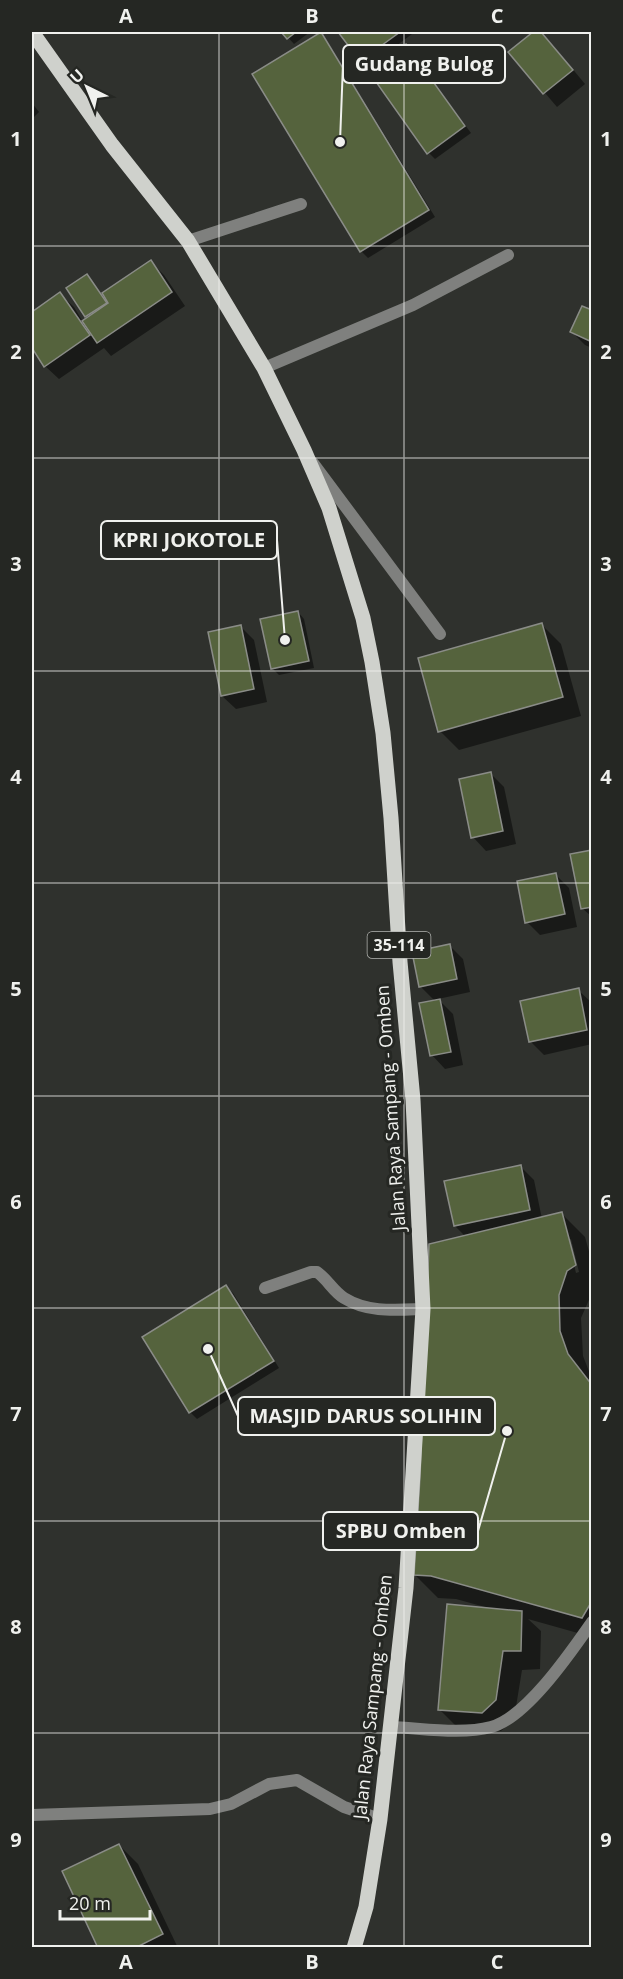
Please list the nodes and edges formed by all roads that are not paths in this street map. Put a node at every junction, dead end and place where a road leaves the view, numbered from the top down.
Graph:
1 (32, 32) edge
2 (301, 204) dead end
3 (188, 241) junction
4 (508, 255) dead end
5 (264, 368) junction
6 (304, 450) junction
7 (440, 634) dead end
8 (265, 1288) dead end
9 (423, 1309) junction
10 (591, 1622) edge
11 (390, 1727) junction
12 (32, 1815) edge
13 (380, 1820) junction
14 (354, 1947) edge

1 - 3 main road, Jalan Raya Sampang - Omben / 35-114
2 - 3 street
3 - 5 main road, Jalan Raya Sampang - Omben / 35-114
4 - 5 street
5 - 6 main road, Jalan Raya Sampang - Omben / 35-114
6 - 7 street
6 - 9 main road, Jalan Raya Sampang - Omben / 35-114
8 - 9 street
9 - 11 main road, Jalan Raya Sampang - Omben / 35-114
10 - 11 street
11 - 13 main road, Jalan Raya Sampang - Omben / 35-114
12 - 13 street
13 - 14 main road, Jalan Raya Sampang - Omben / 35-114

